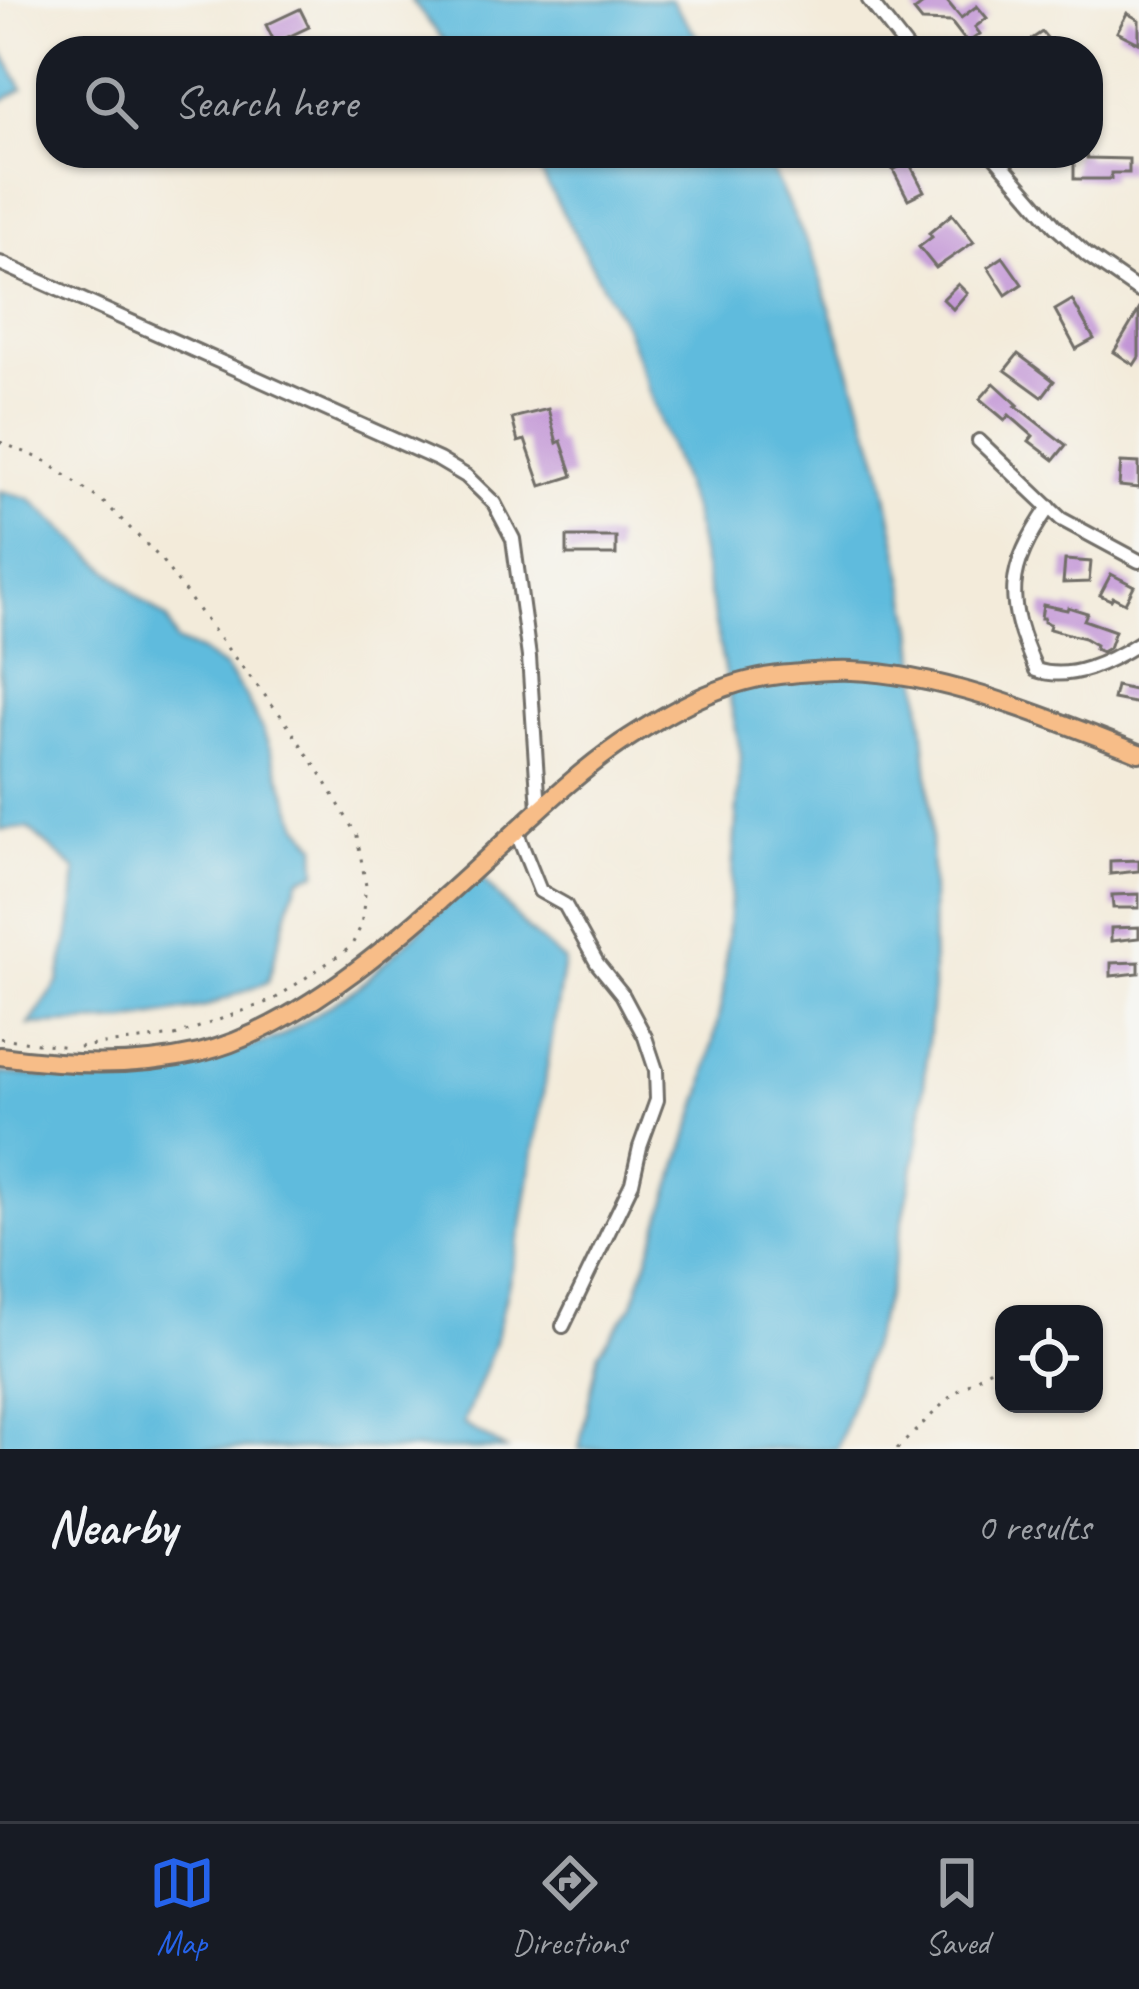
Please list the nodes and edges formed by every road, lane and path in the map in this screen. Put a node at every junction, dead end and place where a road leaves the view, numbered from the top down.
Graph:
1 (869, 0) edge
2 (897, 36) edge
3 (1005, 168) edge
4 (0, 263) edge
5 (1139, 291) edge
6 (980, 441) dead end
7 (0, 442) edge
8 (1049, 507) junction
9 (1139, 561) edge
10 (1139, 643) edge
11 (1139, 753) edge
12 (539, 809) junction
13 (515, 831) junction
14 (0, 1038) edge
15 (0, 1056) edge
16 (563, 1325) dead end
17 (995, 1366) edge
18 (897, 1449) edge

1 - 2 street
3 - 5 street
4 - 12 street
6 - 8 street
7 - 14 path
8 - 9 street
8 - 10 street
11 - 12 main road
12 - 13 main road
13 - 15 main road
13 - 16 street
17 - 18 path

